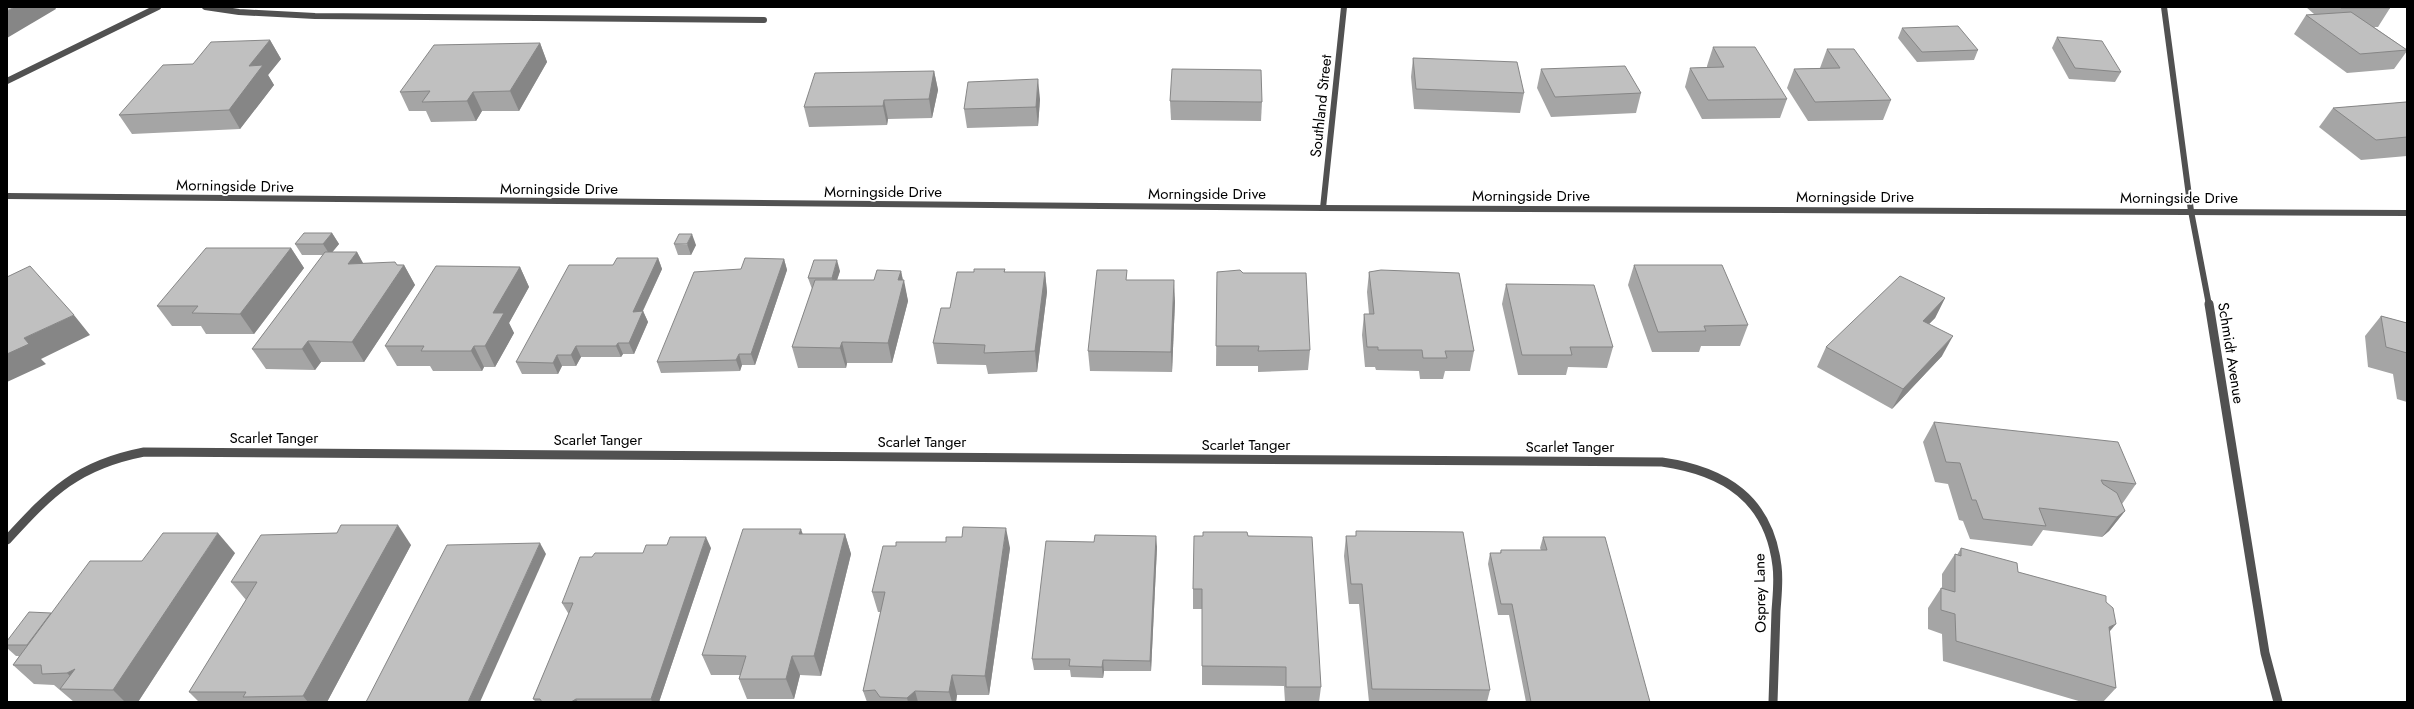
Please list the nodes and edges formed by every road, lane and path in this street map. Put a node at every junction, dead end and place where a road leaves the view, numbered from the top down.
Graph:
1 (158, 7) edge
2 (205, 7) edge
3 (1344, 7) edge
4 (2164, 7) edge
5 (764, 20) dead end
6 (7, 81) edge
7 (7, 196) edge
8 (1323, 208) junction
9 (2190, 211) junction
10 (2407, 213) edge
11 (1743, 492) joint
12 (7, 540) edge
13 (1773, 702) edge
14 (2278, 702) edge

1 - 6 street
2 - 5 street
3 - 8 street, Southland Street
4 - 9 street, Schmidt Avenue
7 - 8 street, Morningside Drive
8 - 9 street, Morningside Drive
9 - 10 street, Morningside Drive
9 - 14 street, Schmidt Avenue
11 - 12 street, Scarlet Tanger
11 - 13 street, Osprey Lane

